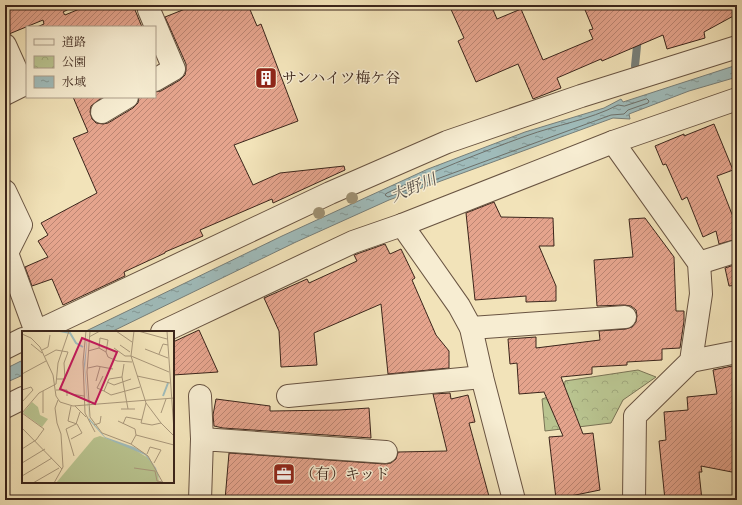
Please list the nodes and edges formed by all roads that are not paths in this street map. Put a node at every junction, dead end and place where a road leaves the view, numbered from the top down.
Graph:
1 (152, 7) edge
2 (5, 45) edge
3 (737, 47) edge
4 (156, 79) edge
5 (5, 94) edge
6 (125, 98) edge
7 (737, 99) edge
8 (102, 112) dead end
9 (613, 142) junction
10 (5, 191) edge
11 (402, 226) junction
12 (737, 251) edge
13 (699, 263) junction
14 (625, 317) dead end
15 (471, 328) junction
16 (36, 331) edge
17 (38, 331) edge
18 (164, 331) edge
19 (22, 340) edge
20 (5, 348) edge
21 (737, 352) edge
22 (691, 361) junction
23 (482, 377) junction
24 (200, 396) dead end
25 (288, 396) dead end
26 (22, 398) edge
27 (5, 407) edge
28 (202, 439) junction
29 (386, 452) dead end
30 (200, 500) edge
31 (514, 500) edge
32 (634, 500) edge

1 - 4 street
2 - 5 street
3 - 17 street
6 - 8 street
7 - 9 street
9 - 11 street
9 - 13 street
10 - 16 street
11 - 15 street
11 - 18 street
12 - 13 street
13 - 22 street
14 - 15 street
15 - 23 street
19 - 20 street
21 - 22 street
22 - 32 street
23 - 25 street
23 - 31 street
24 - 28 street
26 - 27 street
28 - 29 street
28 - 30 street

